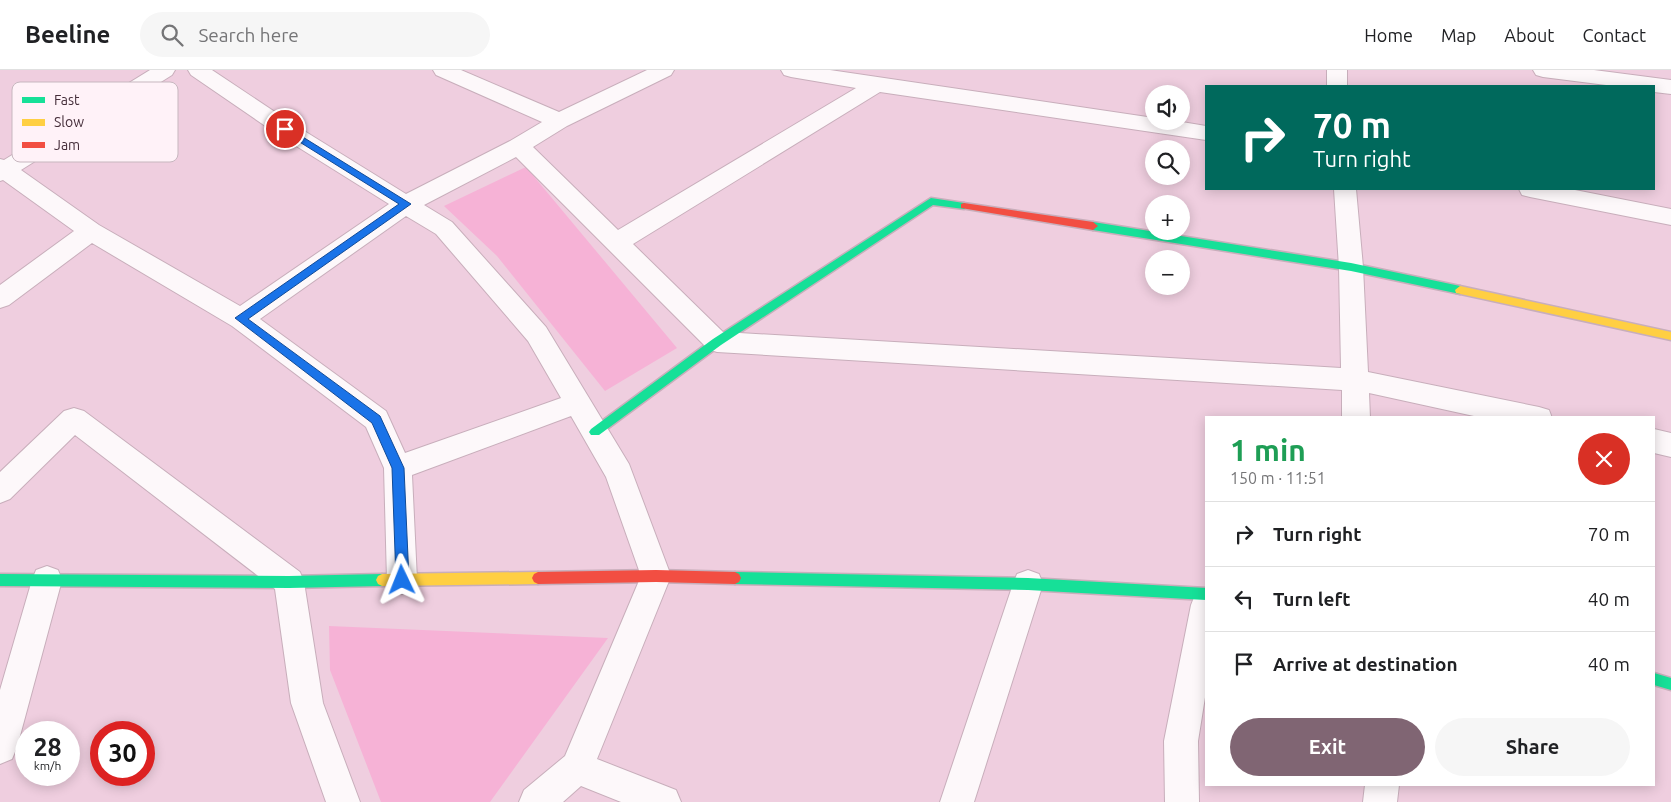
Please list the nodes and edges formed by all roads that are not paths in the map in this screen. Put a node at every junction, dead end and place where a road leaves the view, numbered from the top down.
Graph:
1 (165, 70) edge
2 (198, 70) edge
3 (444, 70) edge
4 (664, 70) edge
5 (791, 70) edge
6 (1337, 70) edge
7 (1543, 70) edge
8 (145, 82) edge
9 (877, 85) junction
10 (1337, 85) edge
11 (1671, 87) edge
12 (559, 121) junction
13 (1205, 133) edge
14 (518, 146) junction
15 (15, 162) edge
16 (2, 170) edge
17 (1346, 190) edge
18 (1535, 190) edge
19 (406, 204) junction
20 (1671, 217) edge
21 (91, 230) junction
22 (618, 242) junction
23 (1351, 267) junction
24 (0, 298) edge
25 (240, 318) junction
26 (1671, 336) edge
27 (717, 342) junction
28 (1356, 380) junction
29 (578, 402) junction
30 (1356, 416) edge
31 (1529, 416) edge
32 (595, 432) junction
33 (1655, 441) edge
34 (1671, 445) edge
35 (398, 468) junction
36 (0, 490) edge
37 (656, 576) junction
38 (0, 580) edge
39 (47, 580) junction
40 (402, 580) junction
41 (289, 582) junction
42 (1028, 584) junction
43 (1205, 594) edge
44 (1205, 610) edge
45 (1655, 679) edge
46 (1671, 684) edge
47 (0, 747) edge
48 (577, 768) junction
49 (1382, 786) edge
50 (343, 802) edge
51 (536, 802) edge
52 (664, 802) edge
53 (957, 802) edge
54 (1182, 802) edge
55 (1380, 802) edge

1 - 8 street
2 - 19 street
3 - 12 street
4 - 12 street
5 - 9 street
6 - 10 street
7 - 11 street
9 - 13 street
9 - 22 street
12 - 14 street
14 - 19 street
14 - 22 street
15 - 16 street
16 - 21 street
17 - 23 street
18 - 20 street
19 - 25 street
19 - 29 street
21 - 24 street
21 - 25 street
22 - 27 street
23 - 26 street
23 - 27 street
23 - 28 street
25 - 35 street
27 - 28 street
27 - 32 street
28 - 30 street
28 - 31 street
29 - 32 street
29 - 35 street
32 - 37 street
33 - 34 street
35 - 40 street
36 - 41 street
37 - 40 street
37 - 42 street
37 - 48 street
38 - 39 street
39 - 41 street
39 - 47 street
40 - 41 street
41 - 50 street
42 - 43 street
42 - 53 street
44 - 54 street
45 - 46 street
48 - 51 street
48 - 52 street
49 - 55 street

